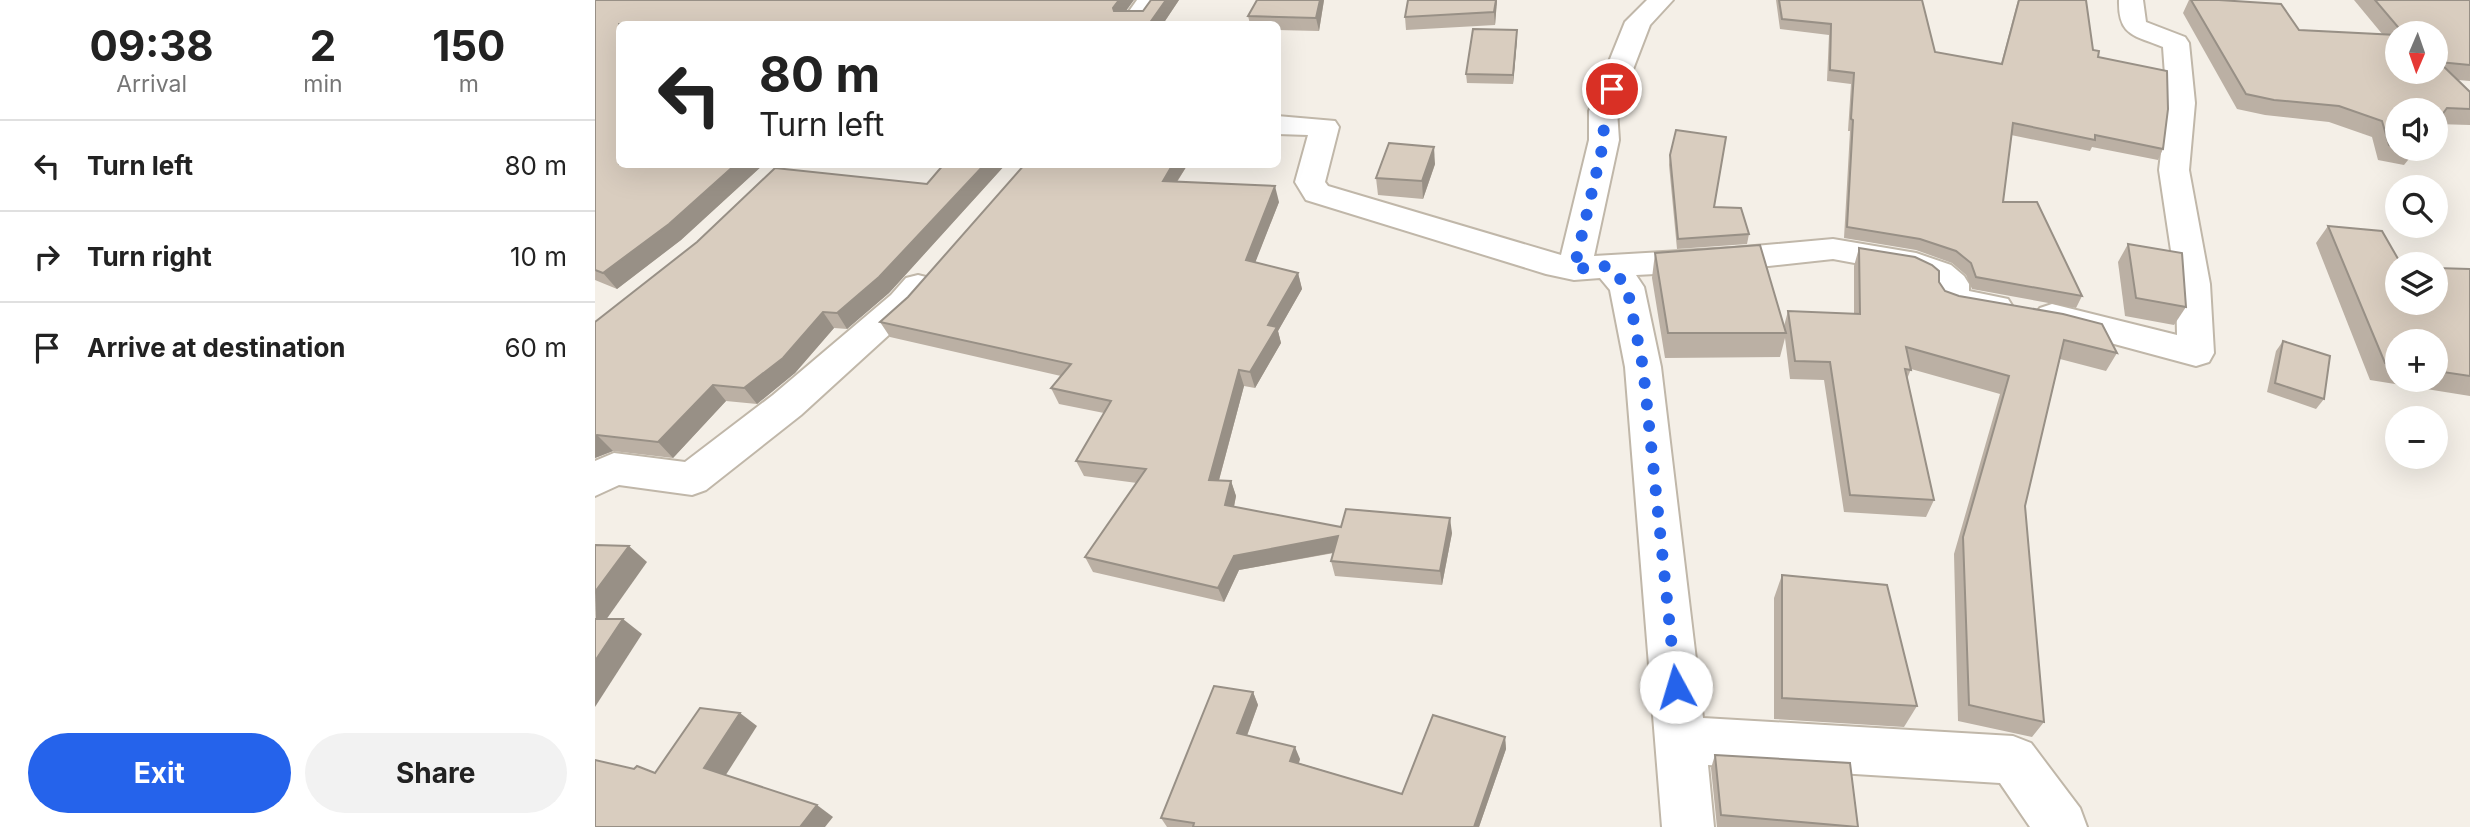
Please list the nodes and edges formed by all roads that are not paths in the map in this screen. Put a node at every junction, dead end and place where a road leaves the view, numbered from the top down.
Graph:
1 (1150, 0) edge
2 (1661, 0) edge
3 (2131, 0) edge
4 (1134, 21) edge
5 (1281, 125) edge
6 (940, 262) edge
7 (1592, 267) junction
8 (595, 480) edge
9 (1681, 740) junction
10 (1688, 827) edge
11 (2060, 827) edge

1 - 4 street
2 - 7 street
3 - 7 street
5 - 7 street
6 - 8 street
7 - 9 street
9 - 10 street
9 - 11 street

